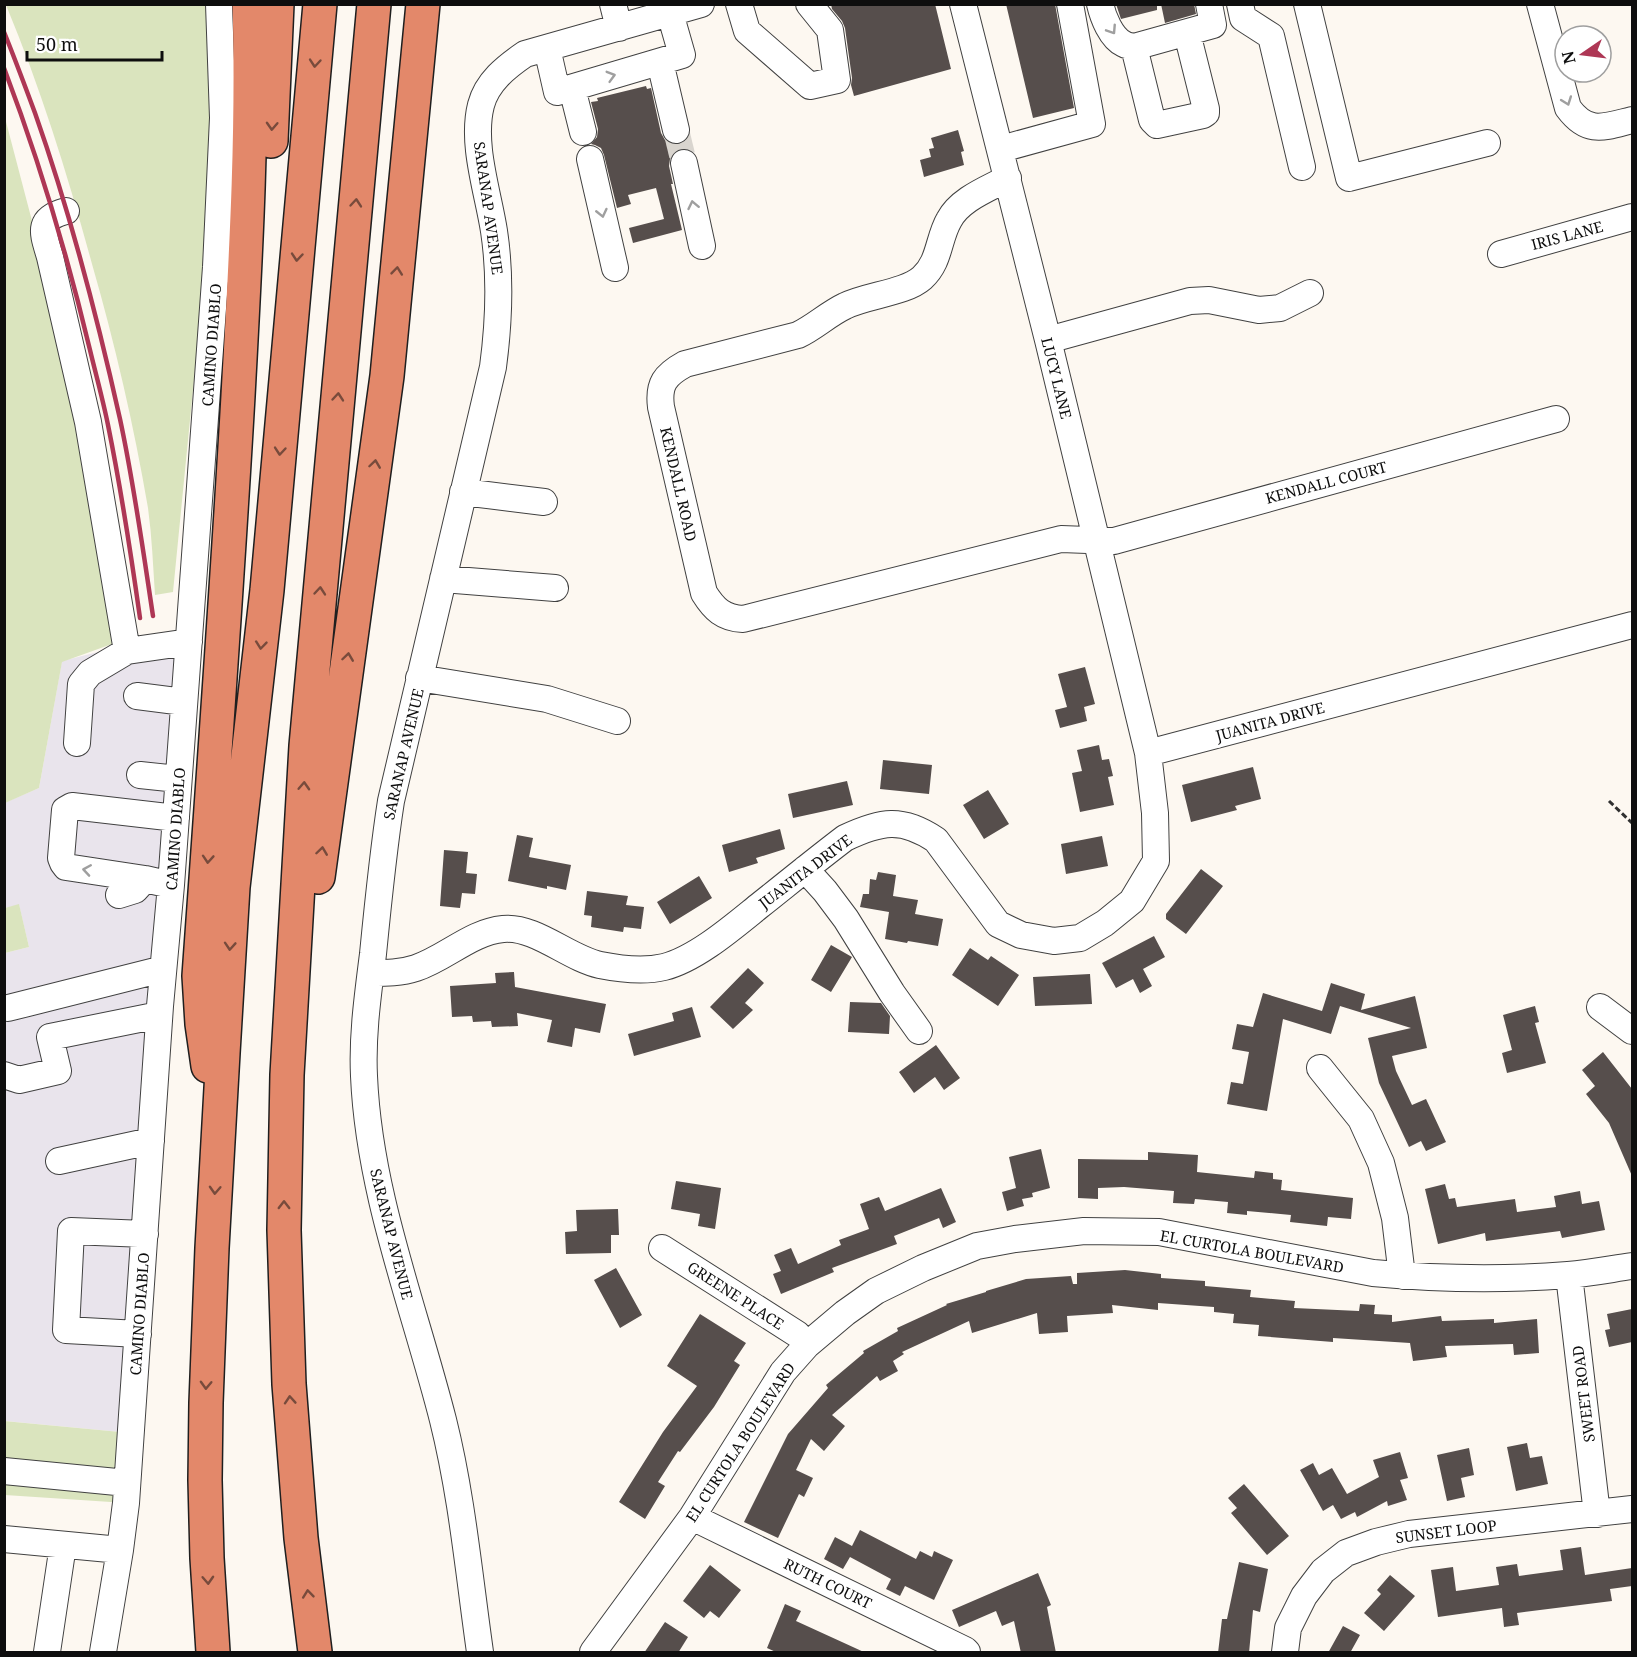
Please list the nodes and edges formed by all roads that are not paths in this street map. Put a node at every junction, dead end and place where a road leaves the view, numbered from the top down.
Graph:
1 (219, 4) edge
2 (249, 4) edge
3 (277, 4) edge
4 (320, 4) edge
5 (374, 4) edge
6 (423, 4) edge
7 (701, 4) edge
8 (739, 4) edge
9 (809, 4) edge
10 (963, 4) edge
11 (1070, 4) edge
12 (1100, 4) edge
13 (1209, 4) edge
14 (1240, 4) edge
15 (1307, 4) edge
16 (1540, 4) edge
17 (670, 13) junction
18 (616, 16) edge
19 (1187, 33) junction
20 (1134, 47) junction
21 (547, 48) junction
22 (660, 62) junction
23 (572, 88) junction
24 (1632, 120) edge
25 (676, 130) tunnel mouth
26 (583, 132) dead end
27 (1487, 143) dead end
28 (1001, 149) junction
29 (590, 159) dead end
30 (684, 163) tunnel mouth
31 (1302, 167) dead end
32 (1008, 177) junction
33 (66, 211) dead end
34 (1632, 217) edge
35 (702, 246) dead end
36 (1501, 254) dead end
37 (615, 268) dead end
38 (1310, 293) dead end
39 (1048, 340) junction
40 (1556, 419) dead end
41 (464, 492) junction
42 (544, 502) dead end
43 (1096, 539) junction
44 (443, 579) junction
45 (555, 588) dead end
46 (1632, 625) edge
47 (189, 642) junction
48 (127, 651) junction
49 (419, 678) junction
50 (137, 696) dead end
51 (184, 702) junction
52 (616, 721) dead end
53 (77, 743) dead end
54 (1148, 753) junction
55 (140, 775) dead end
56 (178, 779) junction
57 (176, 818) junction
58 (805, 869) junction
59 (145, 879) junction
60 (171, 885) junction
61 (233, 887) junction
62 (118, 895) dead end
63 (163, 969) junction
64 (370, 973) junction
65 (1600, 1007) dead end
66 (8, 1008) dead end
67 (159, 1015) junction
68 (919, 1031) dead end
69 (1632, 1031) edge
70 (1320, 1068) dead end
71 (4, 1075) edge
72 (288, 1075) junction
73 (218, 1132) junction
74 (151, 1141) junction
75 (59, 1161) dead end
76 (145, 1234) junction
77 (662, 1248) dead end
78 (1632, 1266) edge
79 (1569, 1275) junction
80 (1402, 1276) junction
81 (138, 1334) junction
82 (807, 1345) junction
83 (4, 1471) edge
84 (127, 1483) junction
85 (1632, 1509) edge
86 (1598, 1514) junction
87 (692, 1517) junction
88 (4, 1539) edge
89 (63, 1545) junction
90 (120, 1550) junction
91 (966, 1651) edge
92 (47, 1653) edge
93 (103, 1653) edge
94 (213, 1653) edge
95 (315, 1653) edge
96 (480, 1653) edge
97 (593, 1653) edge
98 (1285, 1653) edge

1 - 47 street, CAMINO DIABLO
2 -> 73 highway
3 -> 61 highway
4 -> 61 highway
72 -> 5 highway
72 -> 6 highway
7 - 17 street, SARANAP AVENUE
8 - 9 street
10 - 28 street, LUCY LANE
11 - 28 street
12 -> 20 street
13 - 19 street
14 - 31 street
15 - 27 street
16 -> 24 street
17 - 18 street, SARANAP AVENUE
17 - 22 street
18 - 21 street, SARANAP AVENUE
19 - 20 street
19 - 20 street
21 - 23 street
21 - 41 street, SARANAP AVENUE
23 -> 22 street
22 - 25 street
23 - 26 street
28 - 32 street, LUCY LANE
29 -> 37 street
35 -> 30 street
32 - 39 street, LUCY LANE
32 - 43 street, KENDALL ROAD
33 - 48 street
34 - 36 street, IRIS LANE
38 - 39 street
39 - 43 street, LUCY LANE
40 - 43 street, KENDALL COURT
41 - 42 street
41 - 44 street, SARANAP AVENUE
43 - 54 street, LUCY LANE
44 - 45 street
44 - 49 street, SARANAP AVENUE
46 - 54 street, JUANITA DRIVE
47 - 48 street
47 - 51 street, CAMINO DIABLO
48 - 53 street
49 - 52 street
49 - 64 street, SARANAP AVENUE
50 - 51 street
51 - 56 street, CAMINO DIABLO
54 - 58 street, JUANITA DRIVE
55 - 56 street
56 - 57 street, CAMINO DIABLO
59 -> 57 street
57 - 60 street, CAMINO DIABLO
58 - 64 street, JUANITA DRIVE
58 - 68 street
59 - 60 street
59 - 62 street
60 - 63 street, CAMINO DIABLO
61 -> 73 highway
63 - 66 street
63 - 67 street, CAMINO DIABLO
64 - 96 street, SARANAP AVENUE
65 - 69 street
67 - 71 street
67 - 74 street, CAMINO DIABLO
70 - 80 street
95 -> 72 highway
73 -> 94 highway
74 - 75 street
74 - 76 street, CAMINO DIABLO
76 - 81 street, CAMINO DIABLO
76 - 81 street
77 - 82 street, GREENE PLACE
78 - 79 street, EL CURTOLA BOULEVARD
79 - 80 street, EL CURTOLA BOULEVARD
79 - 86 street, SWEET ROAD
80 - 82 street, EL CURTOLA BOULEVARD
81 - 84 street, CAMINO DIABLO
82 - 87 street, EL CURTOLA BOULEVARD
83 - 84 street
84 - 90 street, CAMINO DIABLO
85 - 86 street, SUNSET LOOP
86 - 98 street, SUNSET LOOP
87 - 91 street, RUTH COURT
87 - 97 street, EL CURTOLA BOULEVARD
88 - 89 street
89 - 90 street
89 - 92 street
90 - 93 street, CAMINO DIABLO

